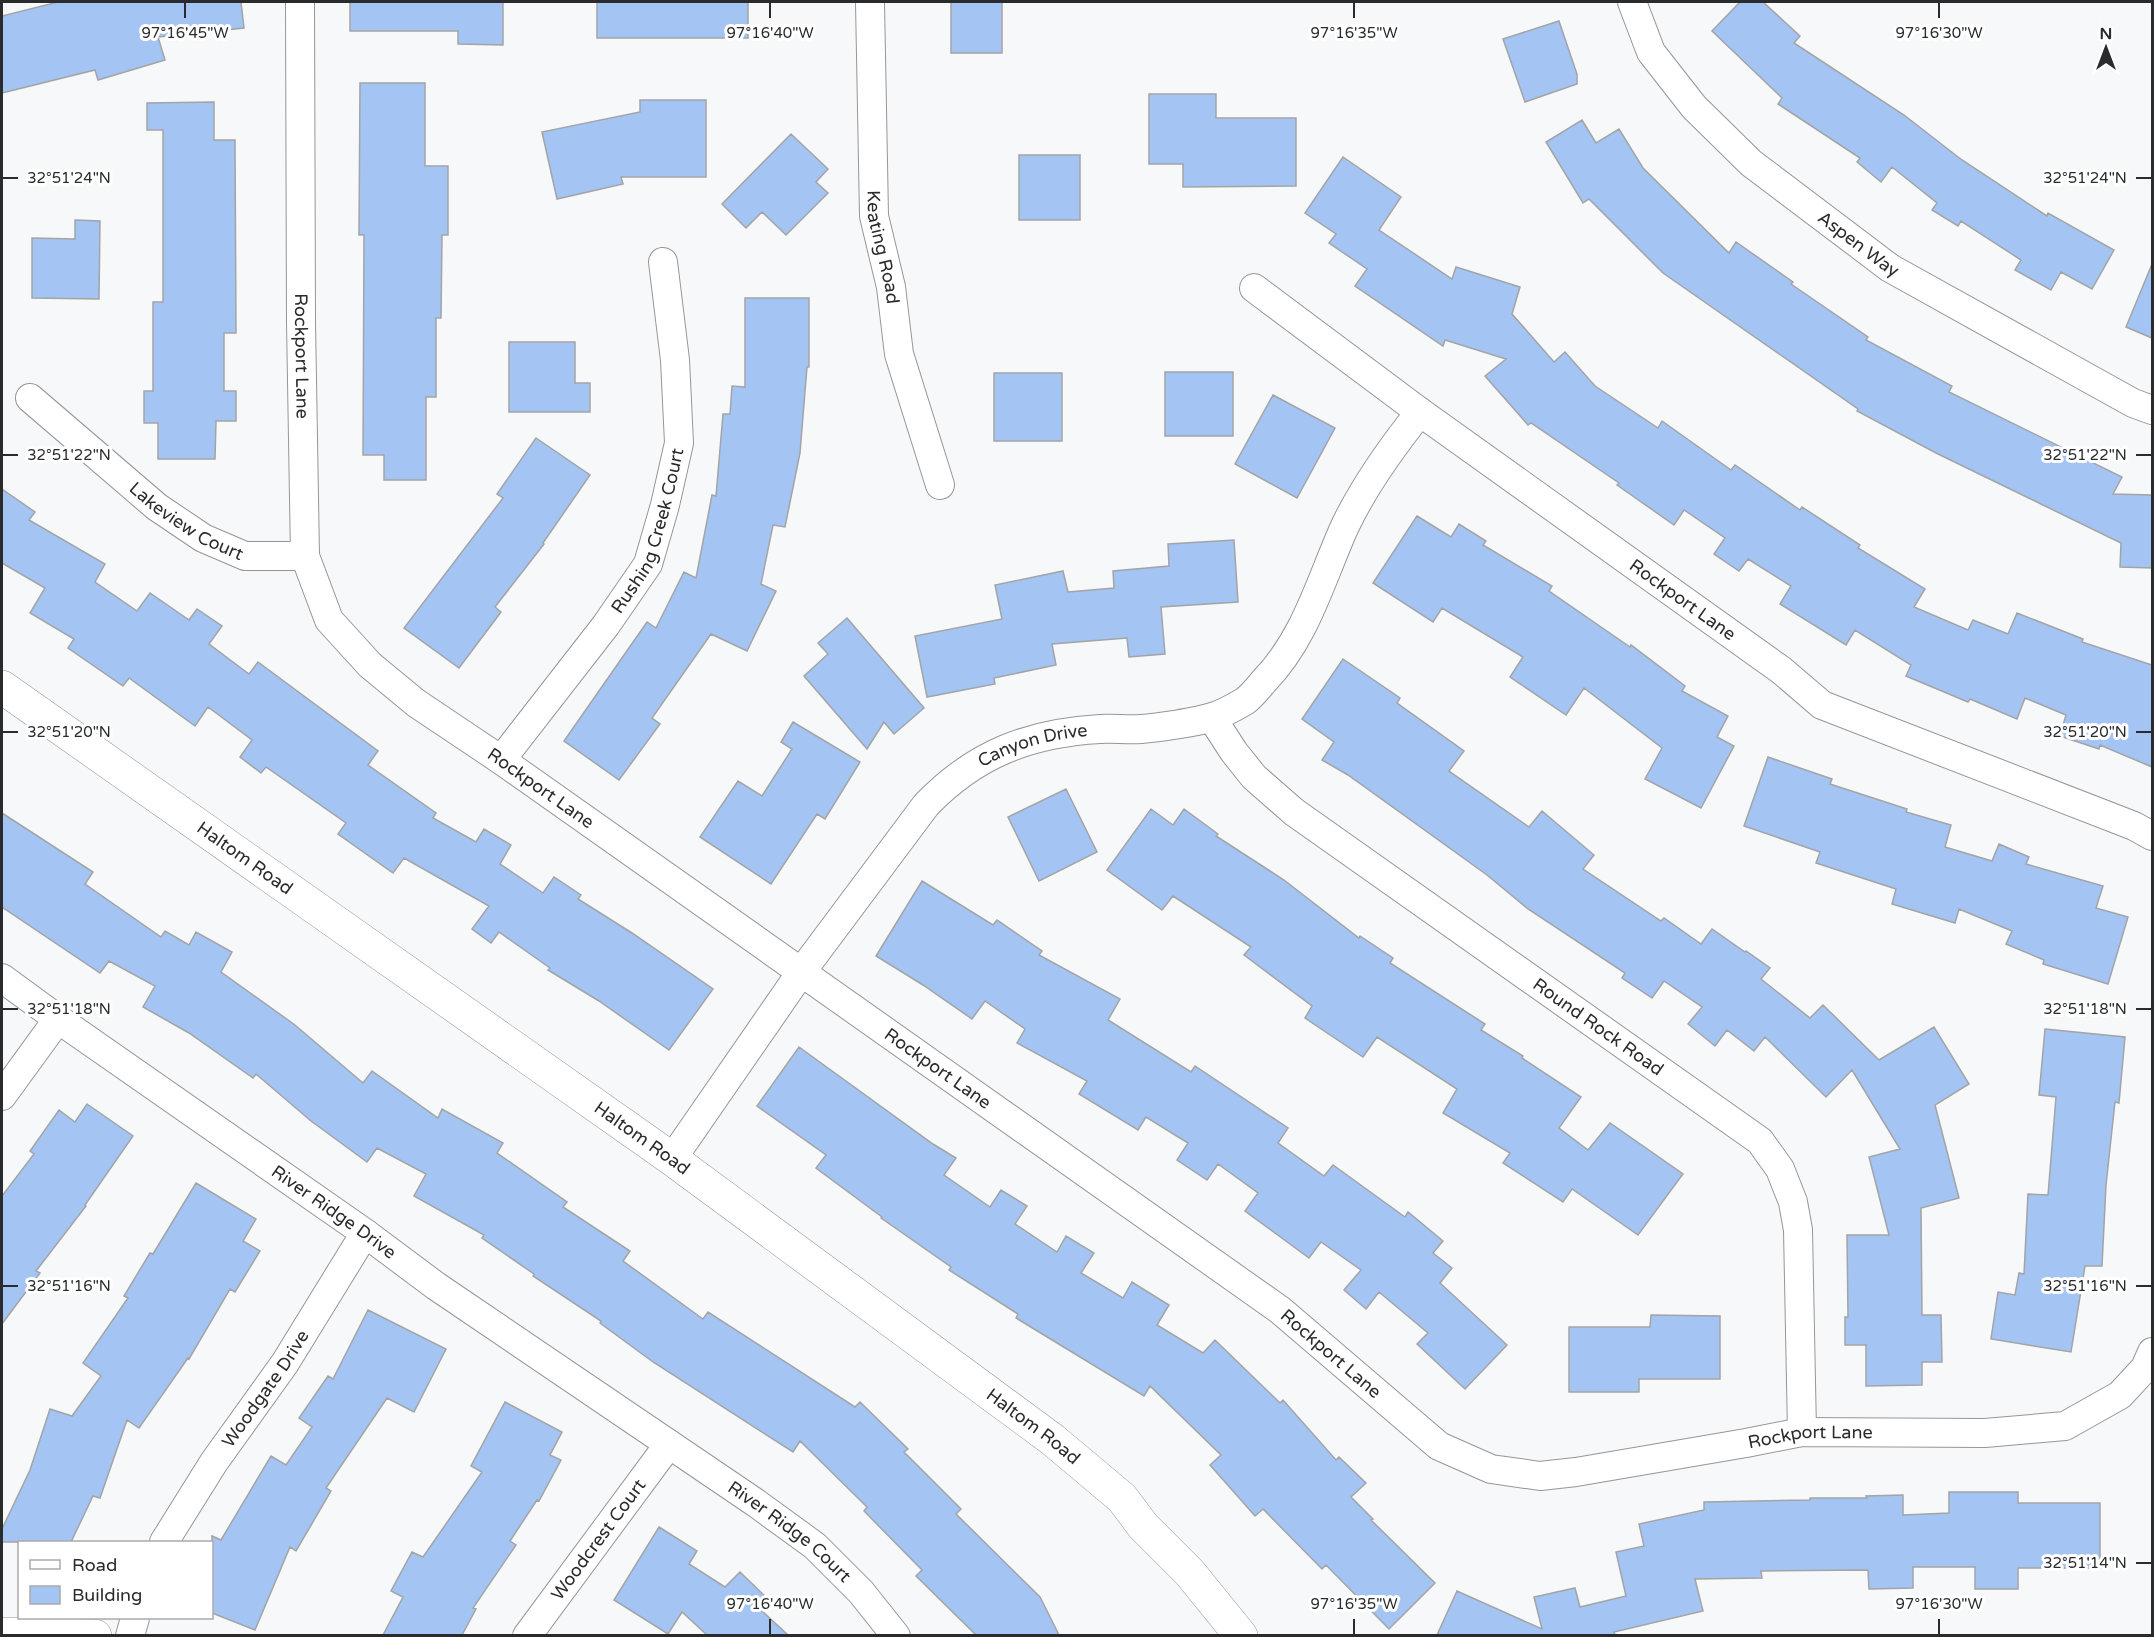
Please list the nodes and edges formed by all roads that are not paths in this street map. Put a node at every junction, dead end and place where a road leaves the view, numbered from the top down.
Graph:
1 (300, 2) edge
2 (870, 2) edge
3 (1632, 2) edge
4 (663, 262) dead end
5 (1254, 288) dead end
6 (30, 398) dead end
7 (2152, 410) edge
8 (1420, 412) junction
9 (940, 485) dead end
10 (305, 556) junction
11 (2, 687) edge
12 (1212, 718) junction
13 (501, 760) junction
14 (2152, 836) edge
15 (801, 970) junction
16 (2, 978) edge
17 (58, 1019) junction
18 (2, 1096) edge
19 (672, 1159) junction
20 (364, 1233) junction
21 (2152, 1352) edge
22 (1802, 1432) junction
23 (669, 1444) junction
24 (165, 1541) edge
25 (134, 1619) edge
26 (2, 1634) edge
27 (95, 1635) edge
28 (130, 1635) edge
29 (527, 1635) edge
30 (896, 1635) edge
31 (1241, 1635) edge

1 - 10 street, Rockport Lane
2 - 9 street, Keating Road
3 - 7 street, Aspen Way
4 - 13 street, Rushing Creek Court
5 - 8 street, Rockport Lane
6 - 10 street, Lakeview Court
8 - 12 street, Canyon Drive
8 - 14 street, Rockport Lane
10 - 13 street, Rockport Lane
11 - 19 main road, Haltom Road
12 - 15 street, Canyon Drive
12 - 22 street, Round Rock Road
13 - 15 street, Rockport Lane
15 - 19 street, Canyon Drive
15 - 22 street, Rockport Lane
16 - 17 street, River Ridge Drive
17 - 18 street
17 - 20 street, River Ridge Drive
19 - 31 main road, Haltom Road
20 - 23 street, River Ridge Drive
20 - 24 street, Woodgate Drive
21 - 22 street, Rockport Lane
23 - 29 street, Woodcrest Court
23 - 30 street, River Ridge Court
25 - 28 street
26 - 27 main road

